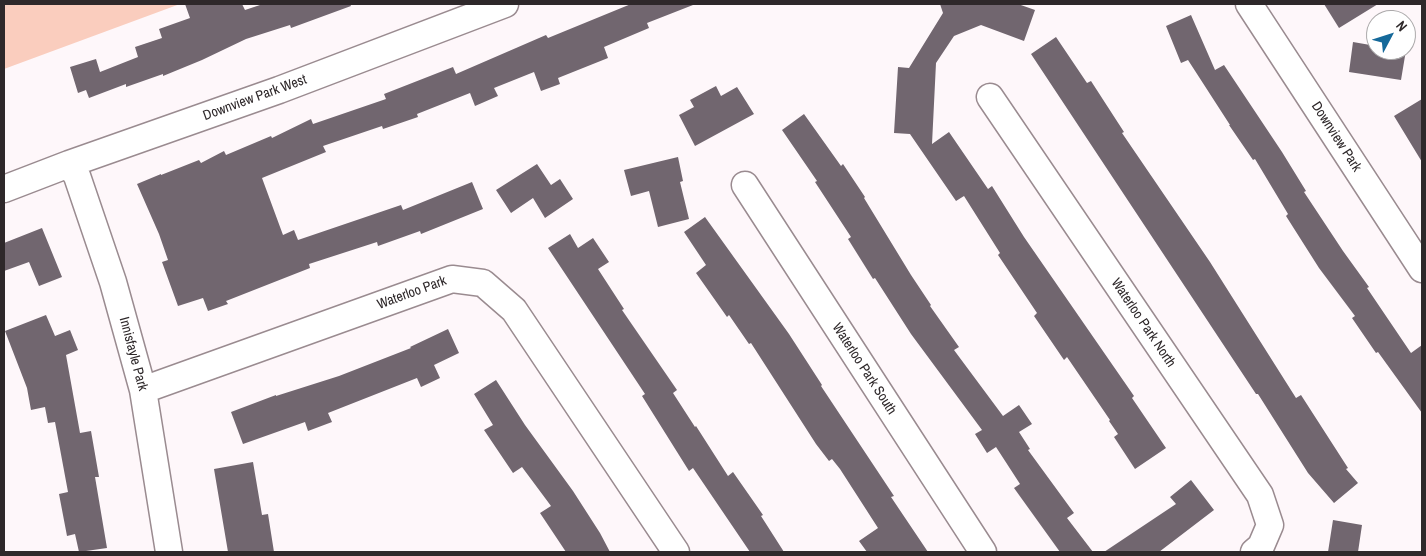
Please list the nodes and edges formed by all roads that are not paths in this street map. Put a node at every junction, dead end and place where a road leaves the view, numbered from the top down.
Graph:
1 (505, 4) edge
2 (1249, 4) edge
3 (990, 98) dead end
4 (69, 164) junction
5 (745, 185) dead end
6 (4, 188) edge
7 (1422, 270) edge
8 (143, 390) junction
9 (169, 552) edge
10 (676, 552) edge
11 (983, 552) edge
12 (1254, 552) edge

1 - 4 street, Downview Park West
2 - 7 street, Downview Park
3 - 12 street, Waterloo Park North
4 - 6 street, Downview Park West
4 - 8 street, Innisfayle Park
5 - 11 street, Waterloo Park South
8 - 9 street, Innisfayle Park
8 - 10 street, Waterloo Park

